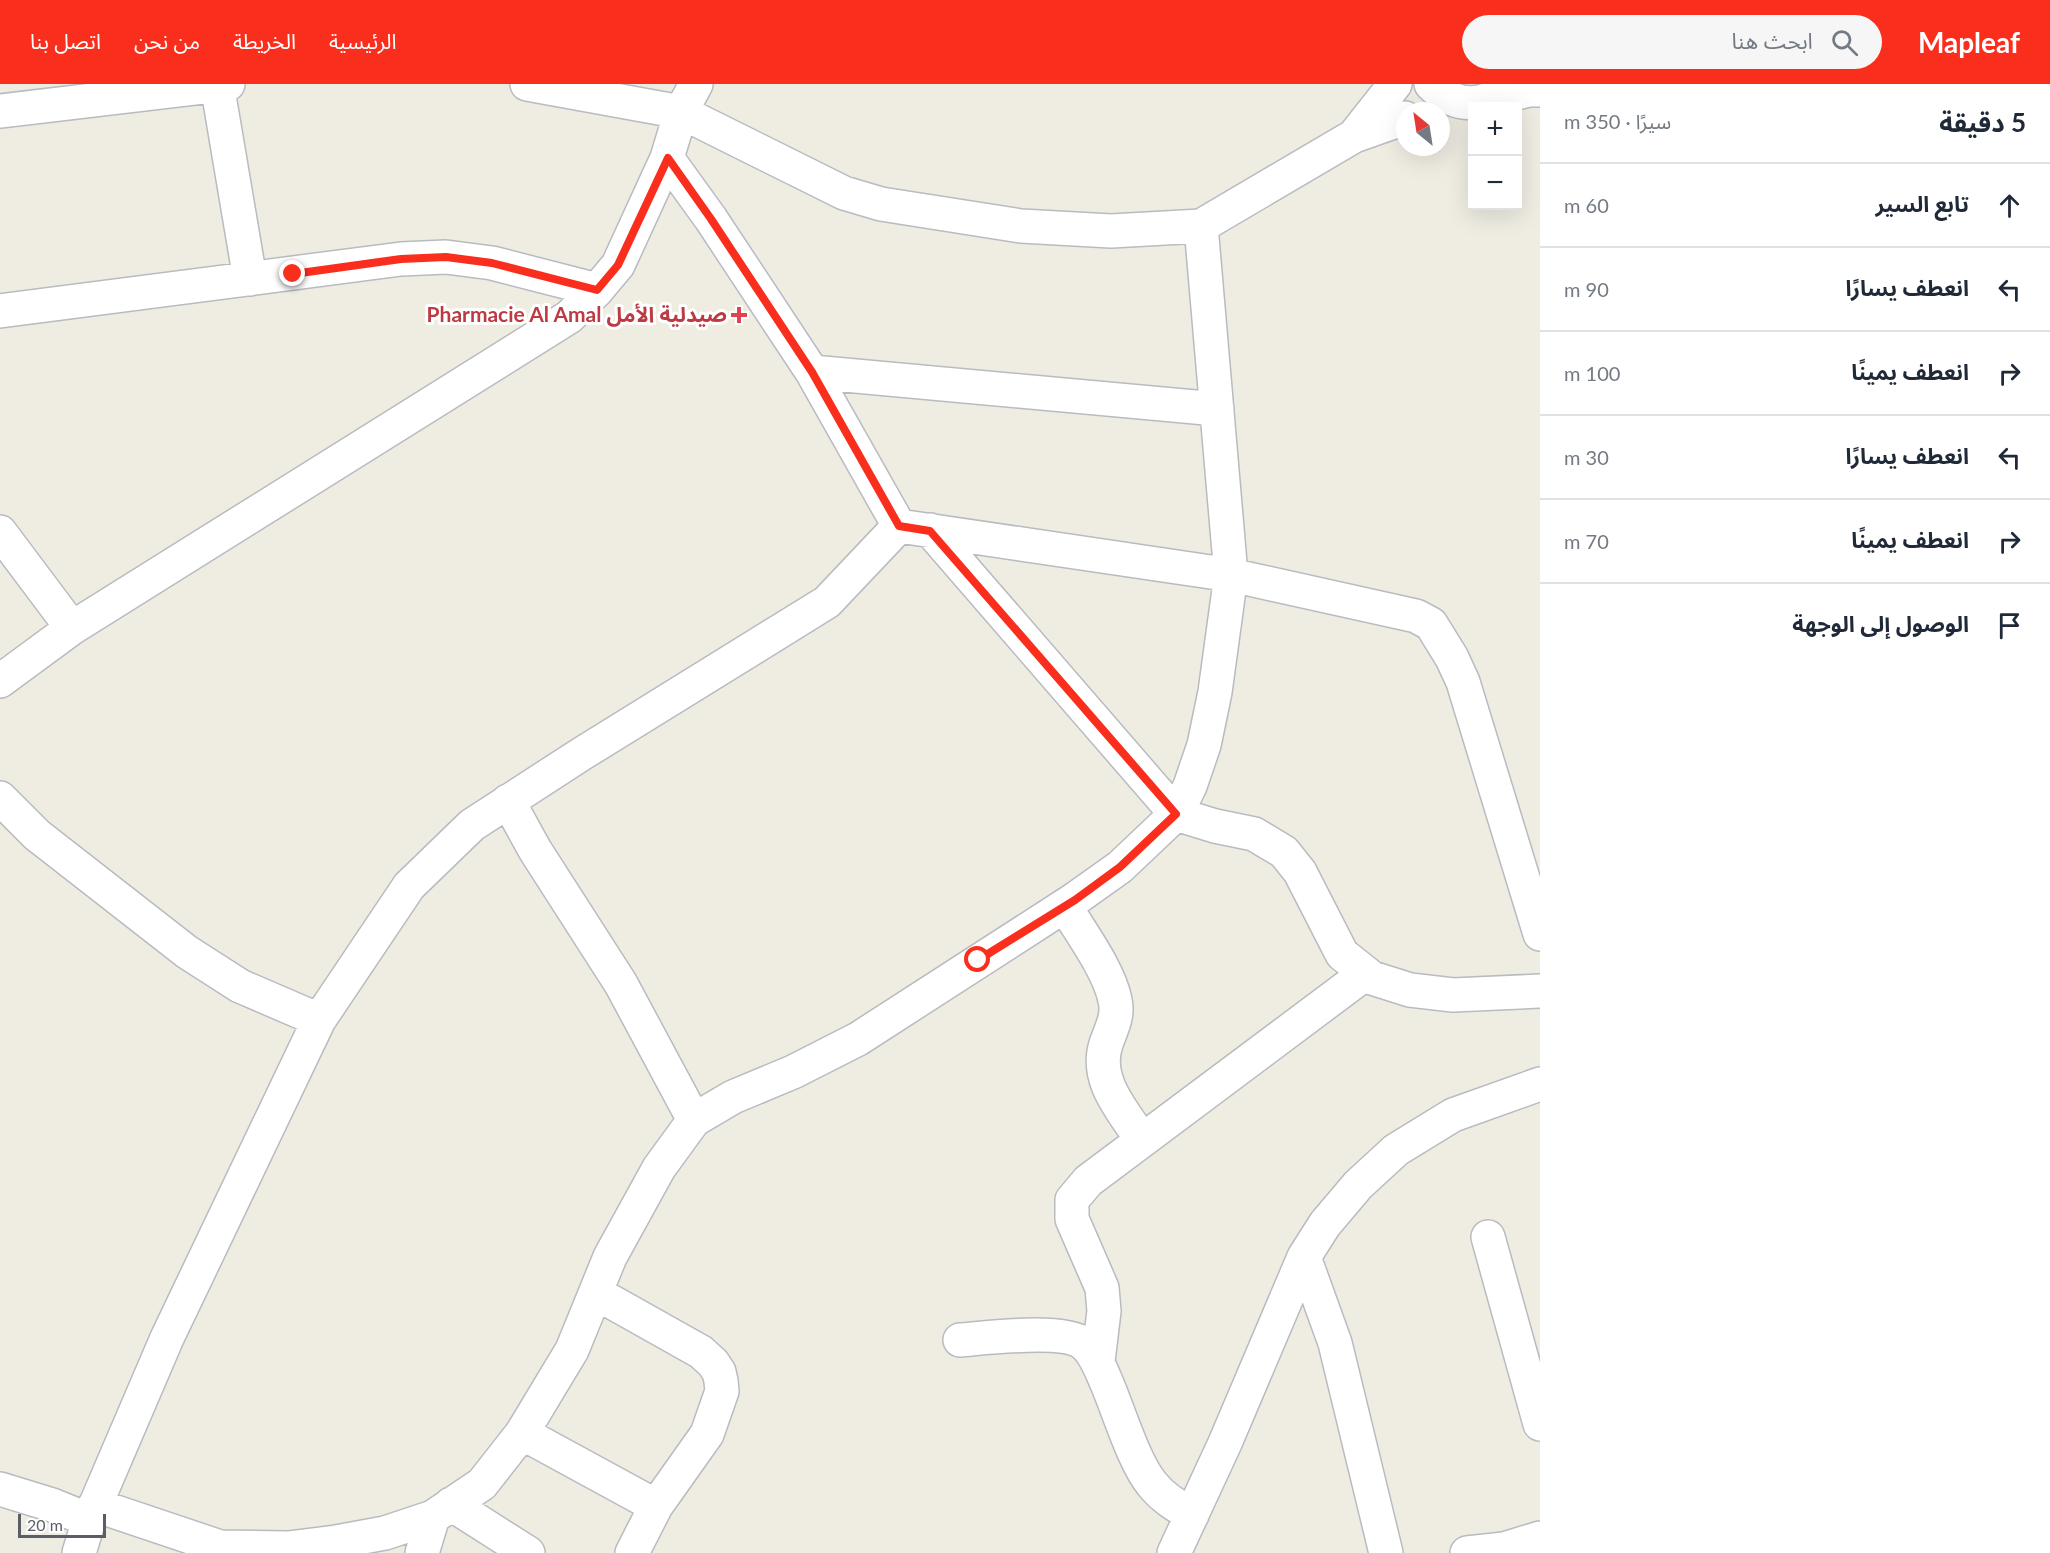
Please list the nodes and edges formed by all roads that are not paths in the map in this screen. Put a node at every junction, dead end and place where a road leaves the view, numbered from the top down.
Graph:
1 (220, 84) edge
2 (527, 84) edge
3 (696, 84) edge
4 (1395, 84) edge
5 (1540, 90) edge
6 (1497, 92) edge
7 (1436, 99) edge
8 (0, 111) edge
9 (681, 112) junction
10 (1396, 121) edge
11 (1354, 136) junction
12 (668, 158) junction
13 (1201, 226) junction
14 (250, 279) junction
15 (597, 290) junction
16 (0, 312) edge
17 (812, 372) junction
18 (1217, 409) junction
19 (915, 528) junction
20 (0, 532) edge
21 (1231, 575) junction
22 (72, 628) junction
23 (0, 681) edge
24 (0, 798) edge
25 (508, 801) junction
26 (1176, 814) junction
27 (1065, 906) junction
28 (1538, 917) edge
29 (1366, 973) junction
30 (1540, 991) edge
31 (319, 1020) junction
32 (1540, 1084) edge
33 (694, 1120) junction
34 (1142, 1140) junction
35 (1488, 1237) dead end
36 (1304, 1257) junction
37 (596, 1293) junction
38 (960, 1341) dead end
39 (1098, 1361) junction
40 (1540, 1424) edge
41 (522, 1434) junction
42 (0, 1489) edge
43 (656, 1506) junction
44 (442, 1511) junction
45 (92, 1513) junction
46 (1192, 1515) junction
47 (1540, 1539) edge
48 (79, 1553) edge
49 (422, 1553) edge
50 (528, 1553) edge
51 (632, 1553) edge
52 (1174, 1553) edge
53 (1386, 1553) edge
54 (1467, 1553) edge

1 - 8 street
1 - 14 street
2 - 9 street
3 - 9 street
4 - 11 street
5 - 6 street
6 - 7 street
9 - 12 street
9 - 13 street
10 - 11 street
11 - 13 street
12 - 15 street
12 - 17 street
13 - 18 street
14 - 15 street
14 - 16 street
15 - 22 street
17 - 18 street
17 - 19 street
18 - 21 street
19 - 21 street
19 - 25 street
19 - 26 street
20 - 22 street
21 - 26 street
21 - 28 street
22 - 23 street
24 - 31 street
25 - 31 street
25 - 33 street
26 - 27 street
26 - 29 street
27 - 33 street
27 - 34 street
29 - 30 street
29 - 34 street
31 - 45 street
32 - 36 street
33 - 37 street
34 - 39 street
35 - 40 street
36 - 46 street
36 - 53 street
37 - 41 street
37 - 43 street
38 - 39 street
39 - 46 street
41 - 43 street
41 - 44 street
42 - 45 street
43 - 51 street
44 - 45 street
44 - 49 street
44 - 50 street
45 - 48 street
46 - 52 street
47 - 54 street

